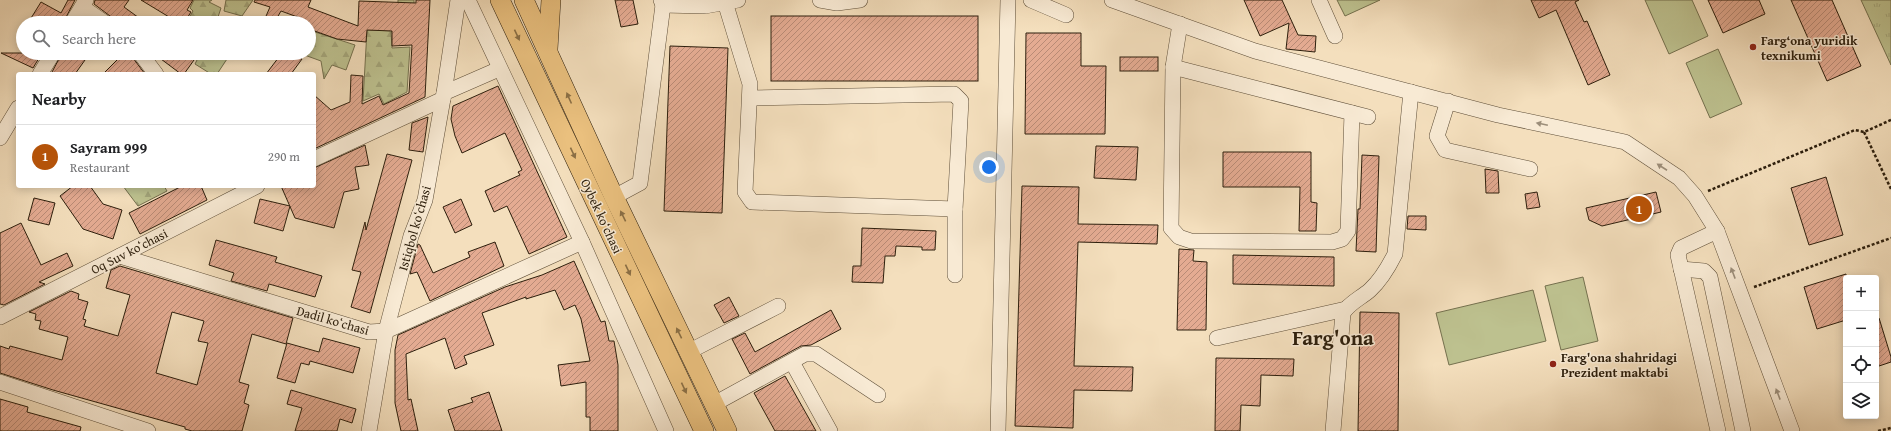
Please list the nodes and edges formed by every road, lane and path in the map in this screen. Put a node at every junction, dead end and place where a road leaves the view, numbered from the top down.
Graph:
1 (458, 0) edge
2 (468, 0) edge
3 (500, 0) edge
4 (524, 0) edge
5 (551, 0) edge
6 (820, 0) edge
7 (860, 0) edge
8 (1008, 0) edge
9 (1031, 0) edge
10 (1112, 0) edge
11 (1319, 0) edge
12 (731, 1) edge
13 (662, 3) edge
14 (84, 4) edge
15 (1066, 15) dead end
16 (76, 16) edge
17 (98, 16) edge
18 (1180, 24) junction
19 (1335, 36) dead end
20 (548, 52) junction
21 (49, 60) edge
22 (145, 60) edge
23 (1172, 67) junction
24 (499, 69) junction
25 (41, 72) edge
26 (154, 72) edge
27 (1411, 92) junction
28 (444, 96) junction
29 (750, 98) junction
30 (1448, 102) junction
31 (16, 111) edge
32 (1352, 113) junction
33 (1368, 117) dead end
34 (1891, 120) edge
35 (1864, 132) junction
36 (0, 138) edge
37 (316, 158) edge
38 (1530, 169) dead end
39 (247, 188) edge
40 (1891, 189) edge
41 (231, 191) edge
42 (1695, 196) junction
43 (614, 197) junction
44 (955, 209) junction
45 (1717, 231) junction
46 (1891, 238) edge
47 (582, 242) junction
48 (120, 256) junction
49 (1681, 269) junction
50 (955, 275) dead end
51 (1740, 292) junction
52 (778, 306) dead end
53 (1346, 309) junction
54 (0, 316) edge
55 (386, 331) junction
56 (1217, 338) dead end
57 (688, 352) junction
58 (792, 362) junction
59 (0, 382) edge
60 (878, 395) dead end
61 (714, 404) junction
62 (1891, 428) edge
63 (148, 431) edge
64 (369, 431) edge
65 (666, 431) edge
66 (704, 431) edge
67 (727, 431) edge
68 (830, 431) edge
69 (998, 431) edge
70 (1333, 431) edge
71 (1718, 431) edge
72 (1743, 431) edge
73 (1792, 431) edge
74 (1878, 431) edge

1 - 28 street, Istiqbol koʻchasi
2 - 24 street
3 -> 66 main road, Oybek ko‘chasi
4 - 20 main road, Oybek ko‘chasi
5 - 20 main road
6 - 7 street
8 - 69 street
9 - 15 street
10 - 18 street
11 - 19 street
12 - 13 street
12 - 29 street
13 - 43 street
14 - 16 street
14 - 17 street
18 - 23 street
18 - 27 street
43 -> 20 main road, Oybek ko‘chasi
21 - 25 street
22 - 26 street
23 - 32 street
23 - 32 street
24 - 28 street
24 - 47 street
27 - 30 street
27 - 53 street
28 - 37 street
28 - 55 street, Istiqbol koʻchasi
29 - 44 street
29 - 44 street
30 - 38 street
42 -> 30 street
31 - 36 street
32 - 33 street
34 - 35 path
35 - 40 path
35 - 42 path
39 - 41 street, Oq Suv koʻchasi
41 - 48 street, Oq Suv koʻchasi
42 - 45 street
57 -> 43 main road, Oybek ko‘chasi
44 - 50 street
45 - 49 street
51 -> 45 street
46 - 51 path
47 - 55 street, Dadil koʻchasi
47 - 65 street
48 - 54 street, Oq Suv koʻchasi
48 - 55 street, Dadil koʻchasi
49 - 71 street
49 - 72 street
73 -> 51 street
52 - 57 street
53 - 56 street
53 - 70 street
55 - 64 street, Istiqbol koʻchasi
57 - 61 main road, Oybek ko‘chasi
58 - 60 street
58 - 61 street
58 - 68 street
59 - 63 street
61 - 67 main road, Oybek ko‘chasi
62 - 74 path

